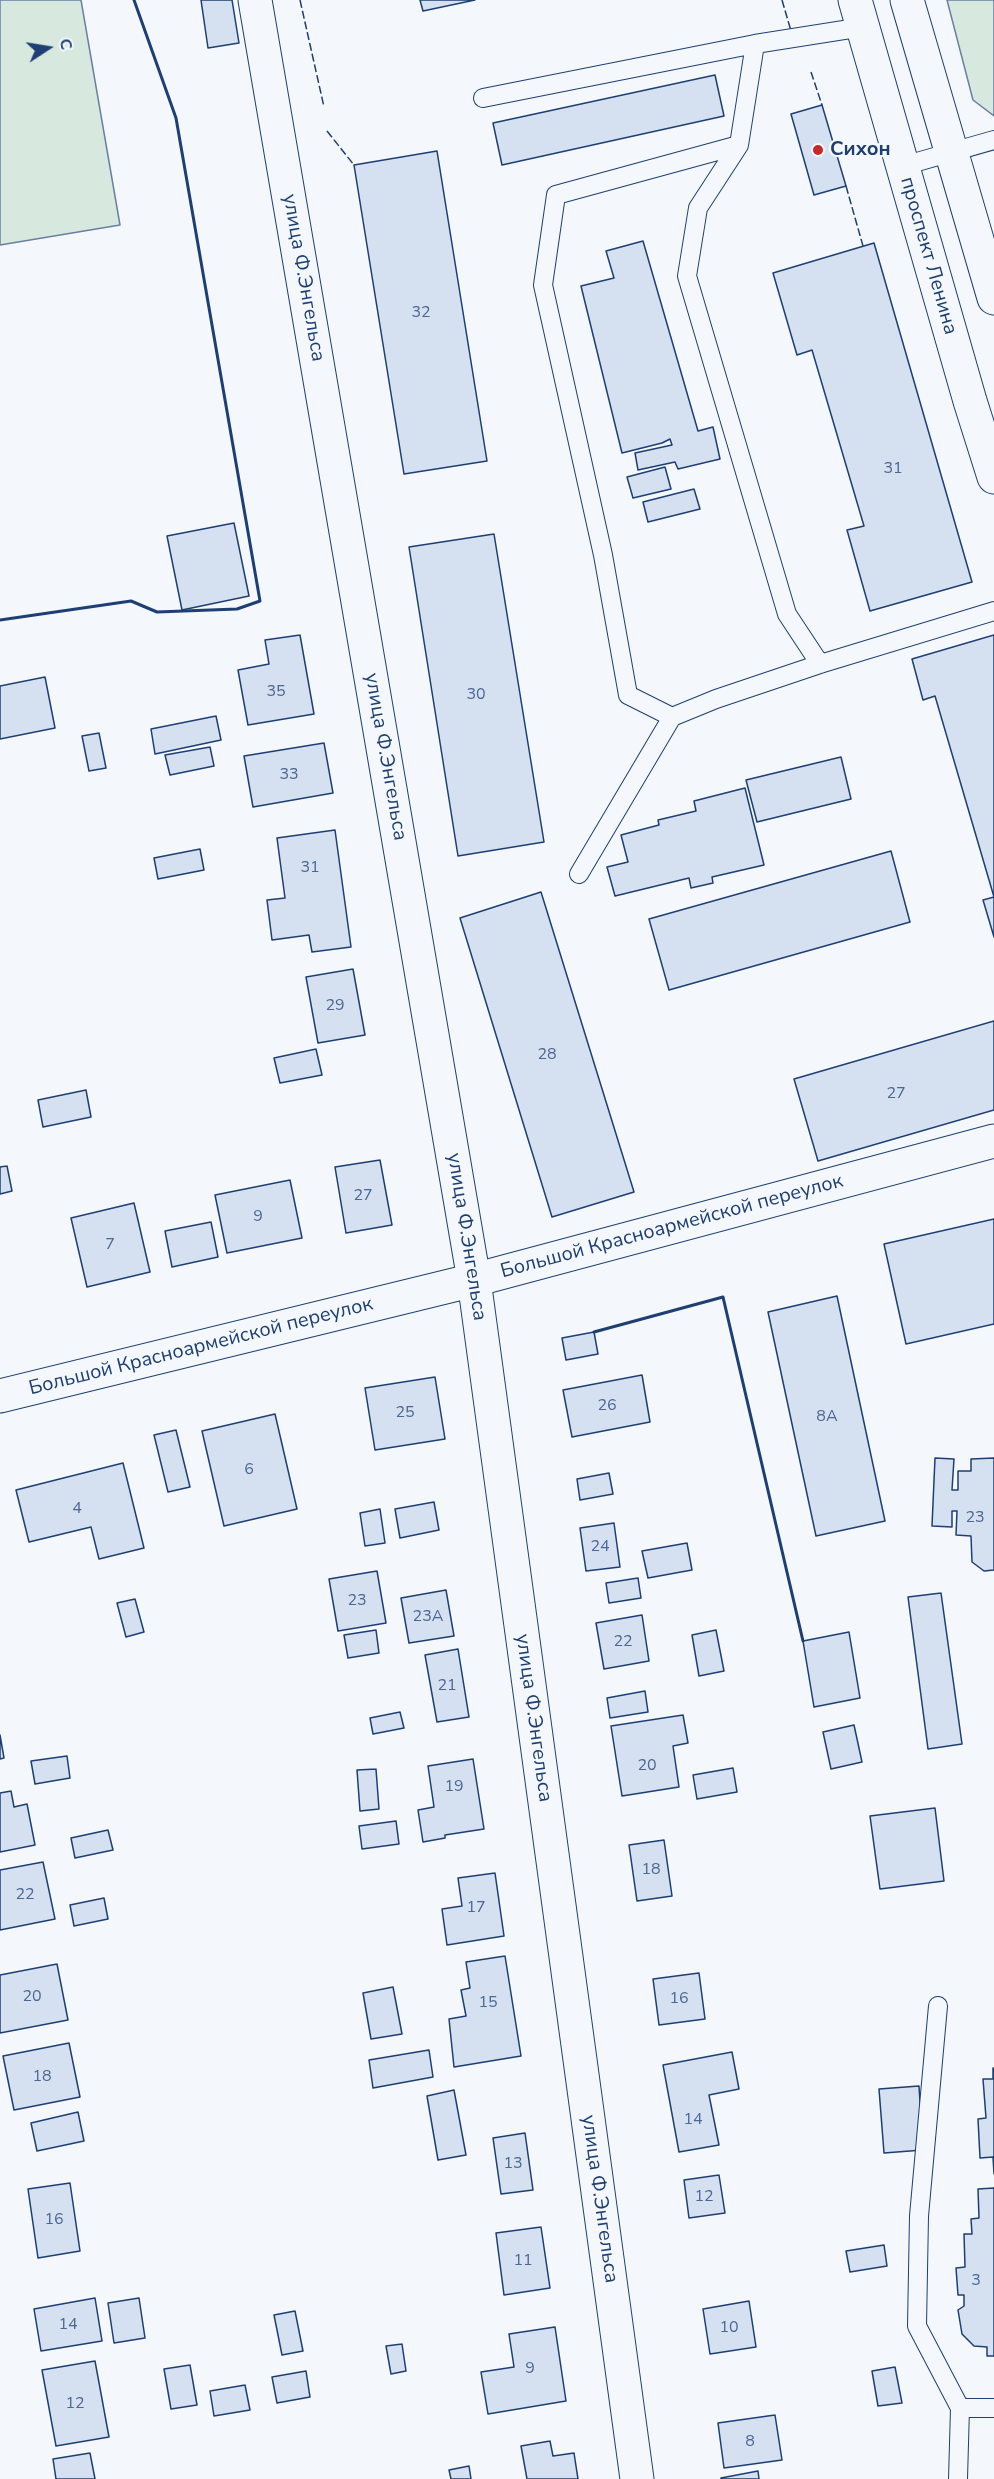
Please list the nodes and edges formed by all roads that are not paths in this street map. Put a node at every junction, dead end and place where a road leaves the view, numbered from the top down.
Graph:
1 (255, 0) edge
2 (907, 0) edge
3 (859, 13) edge
4 (754, 44) junction
5 (483, 98) dead end
6 (994, 140) edge
7 (739, 145) junction
8 (950, 152) junction
9 (903, 165) junction
10 (994, 298) edge
11 (994, 477) edge
12 (994, 611) edge
13 (820, 664) junction
14 (672, 717) junction
15 (579, 874) dead end
16 (994, 1141) edge
17 (474, 1280) junction
18 (0, 1396) edge
19 (938, 2006) dead end
20 (960, 2408) junction
21 (994, 2408) edge
22 (637, 2479) edge
23 (958, 2479) edge

1 - 17 street, улица Ф.Энгельса
2 - 8 street
3 - 4 lane
3 - 9 street, проспект Ленина
4 - 5 lane
4 - 7 lane
6 - 8 lane
7 - 13 lane
7 - 14 lane
8 - 9 lane
8 - 10 street
9 - 11 street, проспект Ленина
12 - 13 lane
13 - 14 lane
14 - 15 lane
16 - 17 street, Большой Красноармейской переулок
17 - 18 street, Большой Красноармейской переулок
17 - 22 street, улица Ф.Энгельса
19 - 20 lane
20 - 21 lane
20 - 23 lane

